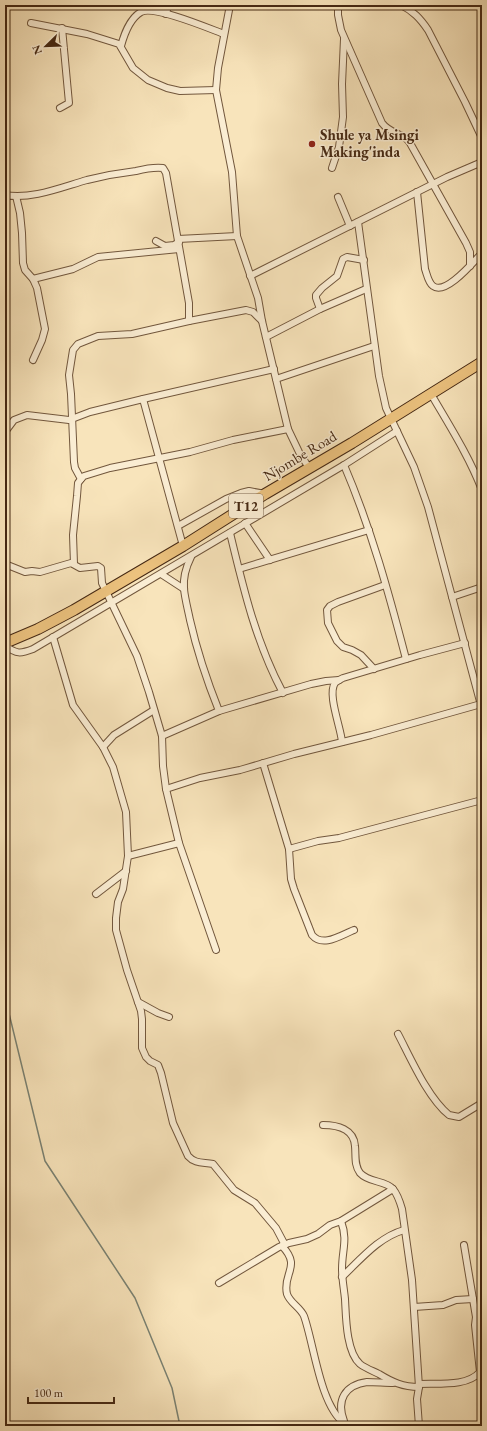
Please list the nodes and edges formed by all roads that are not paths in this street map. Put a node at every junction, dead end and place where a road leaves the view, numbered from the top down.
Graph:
1 (168, 5) edge
2 (230, 5) edge
3 (338, 5) edge
4 (401, 5) edge
5 (413, 8) edge
6 (166, 14) junction
7 (31, 23) dead end
8 (62, 28) junction
9 (224, 34) junction
10 (344, 35) junction
11 (121, 46) junction
12 (216, 90) junction
13 (60, 108) dead end
14 (482, 138) edge
15 (482, 162) edge
16 (332, 168) dead end
17 (434, 184) junction
18 (417, 192) junction
19 (5, 195) edge
20 (16, 196) junction
21 (338, 197) dead end
22 (358, 222) junction
23 (350, 226) junction
24 (237, 236) junction
25 (156, 241) dead end
26 (179, 243) junction
27 (482, 253) edge
28 (364, 260) junction
29 (470, 266) junction
30 (250, 276) junction
31 (33, 280) junction
32 (366, 289) junction
33 (320, 309) junction
34 (189, 321) junction
35 (262, 321) junction
36 (266, 337) junction
37 (374, 346) junction
38 (34, 360) dead end
39 (482, 362) edge
40 (274, 369) junction
41 (276, 379) junction
42 (431, 394) junction
43 (143, 399) junction
44 (73, 418) junction
45 (390, 419) junction
46 (288, 429) junction
47 (397, 431) junction
48 (5, 432) edge
49 (159, 459) junction
50 (344, 465) junction
51 (309, 468) junction
52 (81, 479) junction
53 (482, 490) edge
54 (265, 494) junction
55 (245, 523) junction
56 (178, 526) junction
57 (368, 530) junction
58 (230, 533) junction
59 (182, 546) junction
60 (192, 555) junction
61 (270, 560) junction
62 (5, 564) edge
63 (74, 564) junction
64 (239, 569) junction
65 (161, 574) junction
66 (385, 585) junction
67 (482, 587) edge
68 (184, 589) junction
69 (106, 591) junction
70 (452, 597) junction
71 (112, 602) junction
72 (53, 637) junction
73 (5, 643) edge
74 (464, 644) junction
75 (5, 646) edge
76 (406, 659) junction
77 (374, 669) junction
78 (339, 680) junction
79 (283, 692) junction
80 (481, 707) edge
81 (154, 710) junction
82 (219, 711) junction
83 (162, 736) junction
84 (342, 742) junction
85 (103, 747) junction
86 (263, 763) junction
87 (166, 789) junction
88 (482, 800) edge
89 (178, 843) junction
90 (289, 849) junction
91 (128, 856) junction
92 (126, 871) junction
93 (96, 894) dead end
94 (354, 930) dead end
95 (216, 950) dead end
96 (138, 1002) junction
97 (169, 1017) dead end
98 (398, 1034) dead end
99 (482, 1103) edge
100 (323, 1125) dead end
101 (393, 1189) junction
102 (341, 1221) junction
103 (404, 1230) junction
104 (284, 1245) junction
105 (464, 1245) dead end
106 (342, 1276) junction
107 (219, 1283) dead end
108 (473, 1299) junction
109 (414, 1307) junction
110 (482, 1310) edge
111 (476, 1317) junction
112 (481, 1372) edge
113 (393, 1382) junction
114 (419, 1385) junction
115 (345, 1425) edge
116 (419, 1426) edge

1 - 6 street
2 - 9 street
3 - 10 street
4 - 5 street
5 - 14 street
6 - 9 street
6 - 11 street
7 - 8 street
8 - 11 street
8 - 13 street
9 - 12 street
10 - 16 street
10 - 17 street
11 - 12 street
12 - 24 street
15 - 17 street
17 - 18 street
17 - 29 street
18 - 22 street
18 - 29 street
19 - 20 street
20 - 26 street
20 - 31 street
21 - 23 street
22 - 23 street
22 - 28 street
23 - 30 street
24 - 26 street
24 - 30 street
25 - 26 street
26 - 31 street
26 - 34 street
27 - 29 street
28 - 32 street
28 - 33 street
30 - 35 street
31 - 38 street
32 - 33 street
32 - 37 street
33 - 36 street
34 - 35 street
34 - 44 street
35 - 36 street
36 - 40 street
37 - 41 street
37 - 45 street
39 - 42 highway, Njombe Road / T12
40 - 41 street
40 - 43 street
41 - 46 street
42 - 45 highway, Njombe Road / T12
42 - 53 street
43 - 44 street
43 - 49 street
44 - 48 street
44 - 52 street
45 - 47 street
45 - 51 highway, Njombe Road / T12
46 - 49 street
46 - 51 street
47 - 50 street
47 - 70 street
49 - 52 street
49 - 56 street
50 - 55 street
50 - 57 street
51 - 54 highway, Njombe Road / T12
52 - 63 street
54 - 56 street
54 - 59 highway, Njombe Road / T12
55 - 58 street
55 - 61 street
56 - 59 street
57 - 61 street
57 - 66 street
58 - 60 street
58 - 64 street
59 - 69 highway, Njombe Road / T12
60 - 65 street
60 - 68 street
61 - 64 street
62 - 63 street
63 - 69 street
64 - 79 street
65 - 68 street
65 - 71 street
66 - 76 street
66 - 77 street
67 - 70 street
68 - 82 street
69 - 71 street
69 - 73 highway, Njombe Road / T12
70 - 74 street
71 - 72 street
71 - 81 street
72 - 75 street
72 - 85 street
74 - 76 street
74 - 80 street
76 - 77 street
77 - 78 street
78 - 79 street
78 - 84 street
79 - 82 street
80 - 84 street
81 - 83 street
81 - 85 street
82 - 83 street
83 - 87 street
84 - 86 street
85 - 91 street
86 - 87 street
86 - 90 street
87 - 89 street
88 - 90 street
89 - 91 street
89 - 95 street
90 - 94 street
91 - 92 street
92 - 93 street
92 - 96 street
96 - 97 street
96 - 104 street
98 - 99 street
100 - 101 street
101 - 102 street
101 - 103 street
102 - 104 street
102 - 106 street
103 - 106 street
103 - 109 street
104 - 107 street
104 - 115 street
105 - 108 street
106 - 113 street
108 - 109 street
108 - 111 street
109 - 114 street
110 - 111 street
111 - 112 street
112 - 114 street
113 - 114 street
113 - 115 street
114 - 116 street

